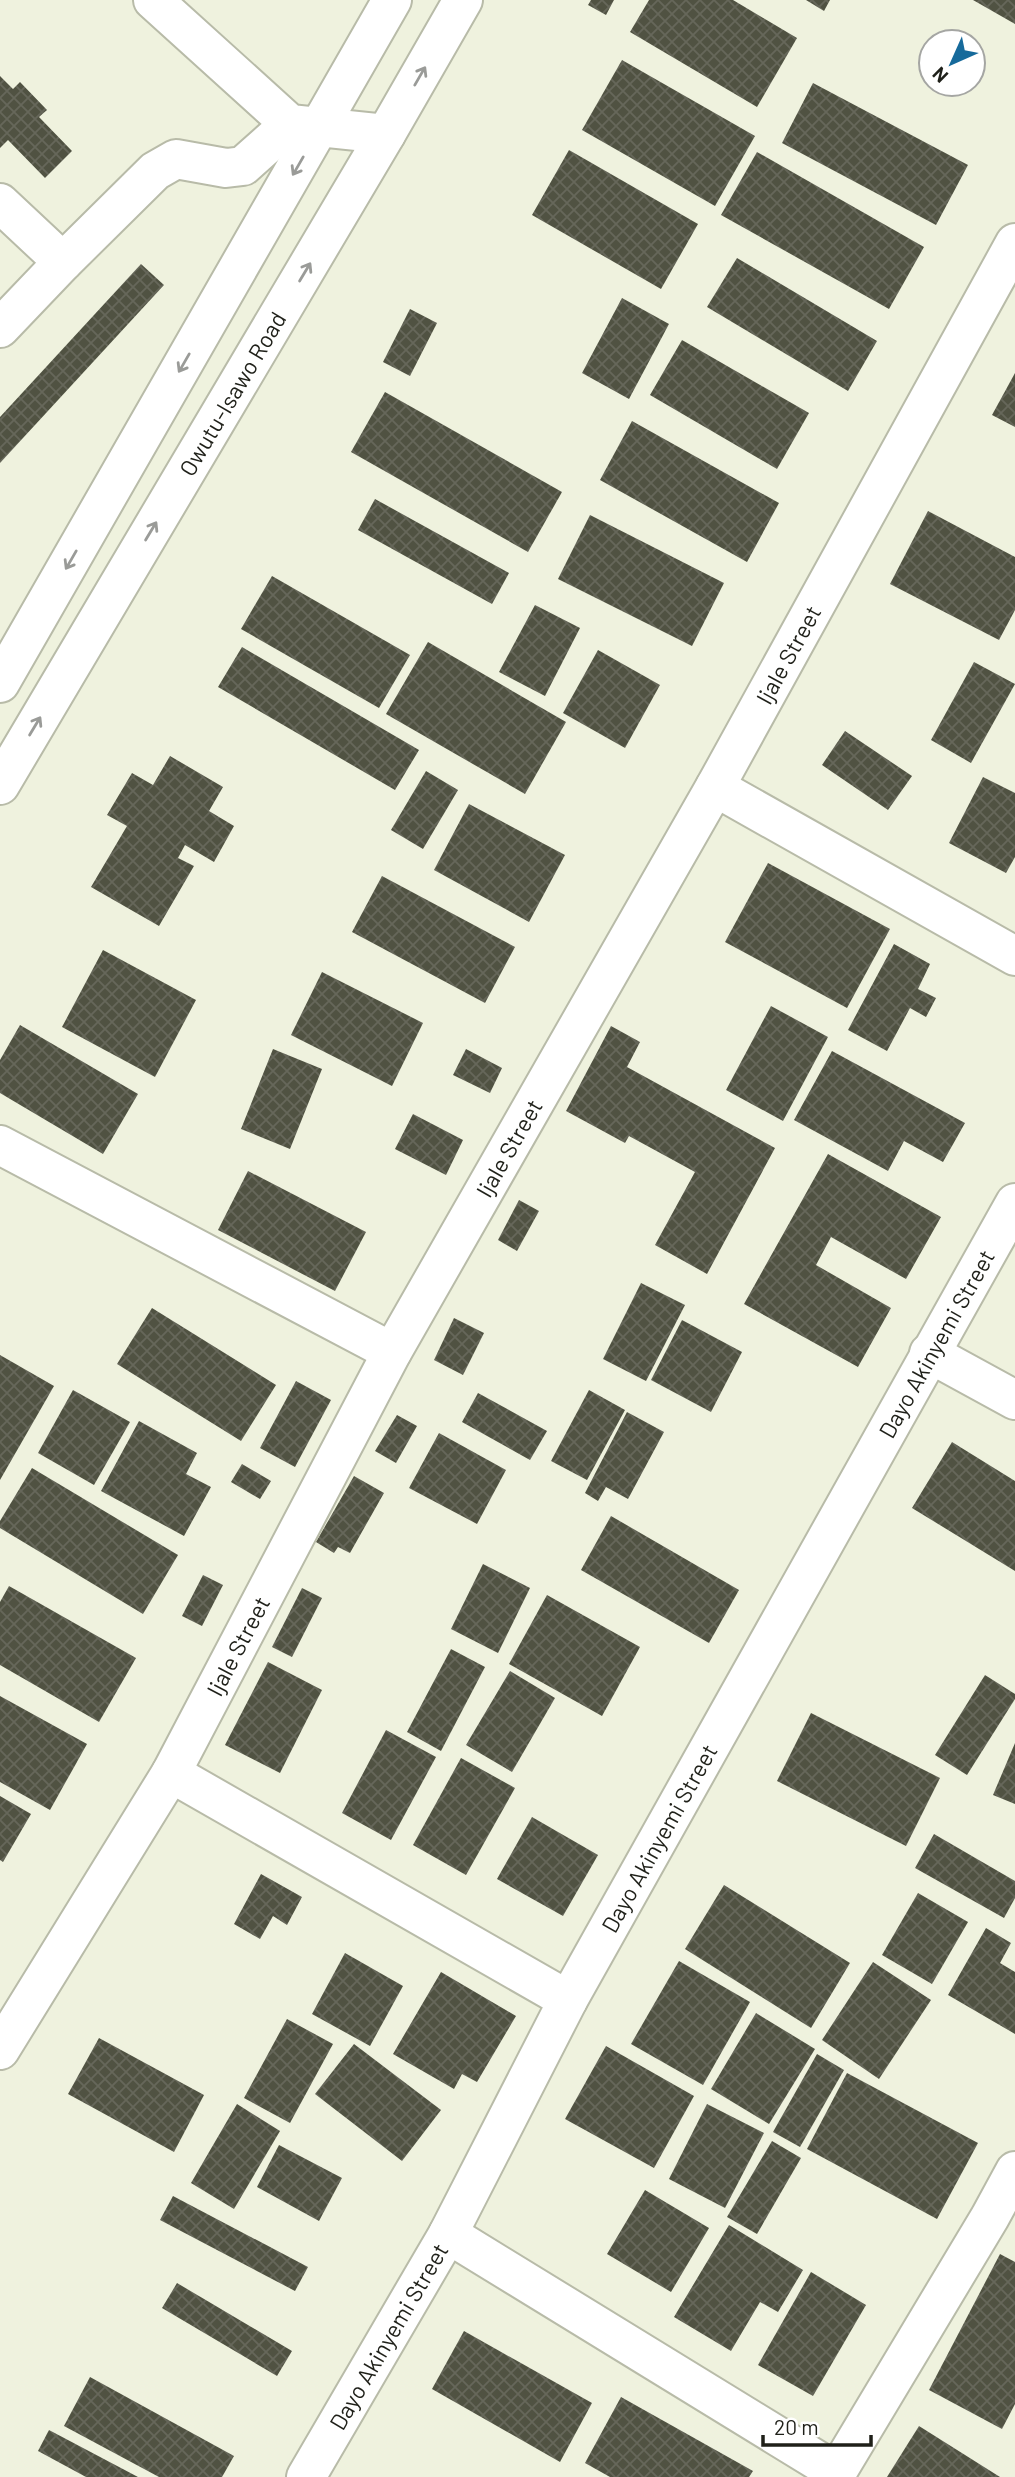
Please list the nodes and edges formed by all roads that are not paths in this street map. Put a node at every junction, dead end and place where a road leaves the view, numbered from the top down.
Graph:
1 (153, 0) edge
2 (392, 0) edge
3 (463, 0) edge
4 (305, 126) junction
5 (386, 134) junction
6 (0, 203) edge
7 (1015, 243) edge
8 (63, 262) junction
9 (0, 328) edge
10 (0, 683) edge
11 (0, 785) edge
12 (715, 788) junction
13 (1015, 956) edge
14 (0, 1144) edge
15 (1015, 1203) edge
16 (392, 1352) junction
17 (929, 1353) junction
18 (1015, 1400) edge
19 (171, 1773) junction
20 (568, 2000) junction
21 (0, 2050) edge
22 (1015, 2171) edge
23 (1003, 2212) edge
24 (448, 2234) junction
25 (835, 2474) edge
26 (306, 2477) edge

1 - 4 street
2 - 4 street
5 -> 3 street, Owutu-Isawo Road
4 - 5 street
4 - 8 street
4 -> 10 street
11 -> 5 street, Owutu-Isawo Road
6 - 8 street
7 - 12 street, Ijale Street
8 - 9 street
12 - 13 street
12 - 16 street, Ijale Street
14 - 16 street
15 - 17 street, Dayo Akinyemi Street
16 - 19 street, Ijale Street
17 - 18 street
17 - 20 street, Dayo Akinyemi Street
19 - 20 street
19 - 21 street, Ijale Street
20 - 24 street, Dayo Akinyemi Street
22 - 23 street
23 - 25 street
24 - 25 street
24 - 26 street, Dayo Akinyemi Street

